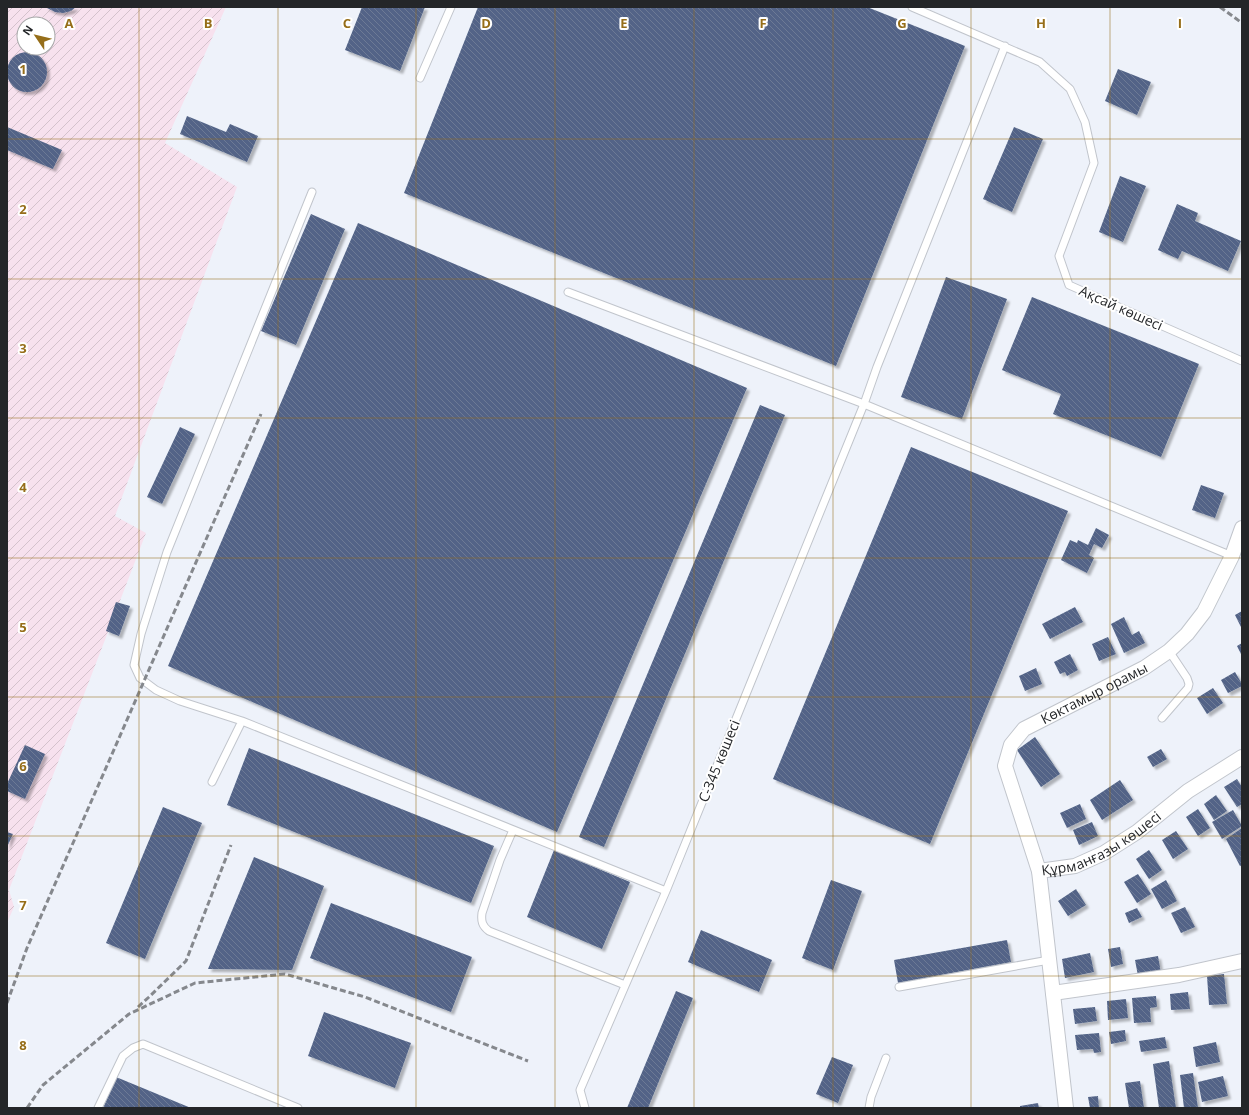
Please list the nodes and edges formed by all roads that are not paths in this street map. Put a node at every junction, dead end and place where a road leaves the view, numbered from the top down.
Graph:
1 (451, 7) edge
2 (912, 7) edge
3 (1005, 46) junction
4 (420, 78) dead end
5 (312, 192) dead end
6 (568, 292) dead end
7 (1242, 361) edge
8 (864, 404) junction
9 (1242, 528) edge
10 (1232, 556) junction
11 (1169, 651) junction
12 (1162, 718) dead end
13 (242, 720) junction
14 (1242, 757) edge
15 (212, 782) dead end
16 (513, 830) junction
17 (1039, 871) junction
18 (666, 891) junction
19 (1049, 960) junction
20 (1242, 961) edge
21 (625, 985) junction
22 (899, 987) dead end
23 (1053, 993) junction
24 (886, 1058) dead end
25 (98, 1108) edge
26 (298, 1108) edge
27 (585, 1108) edge
28 (869, 1108) edge
29 (1066, 1108) edge

1 - 4 lane
2 - 3 lane, Ақсай көшесі
3 - 7 lane, Ақсай көшесі
3 - 8 lane, С-345 көшесі
5 - 13 lane
6 - 8 lane
8 - 10 lane
8 - 18 lane, С-345 көшесі
9 - 10 street, Көктамыр орамы
10 - 11 street, Көктамыр орамы
11 - 12 lane
11 - 17 street, Көктамыр орамы
13 - 15 lane
13 - 16 lane
14 - 17 street, Құрманғазы көшесі
16 - 18 lane
16 - 21 lane
17 - 19 street, Құрманғазы көшесі
18 - 21 lane, С-345 көшесі
19 - 22 lane
19 - 23 street, Құрманғазы көшесі
20 - 23 street
21 - 27 lane, С-345 көшесі
23 - 29 street, Құрманғазы көшесі
24 - 28 lane
25 - 26 lane

